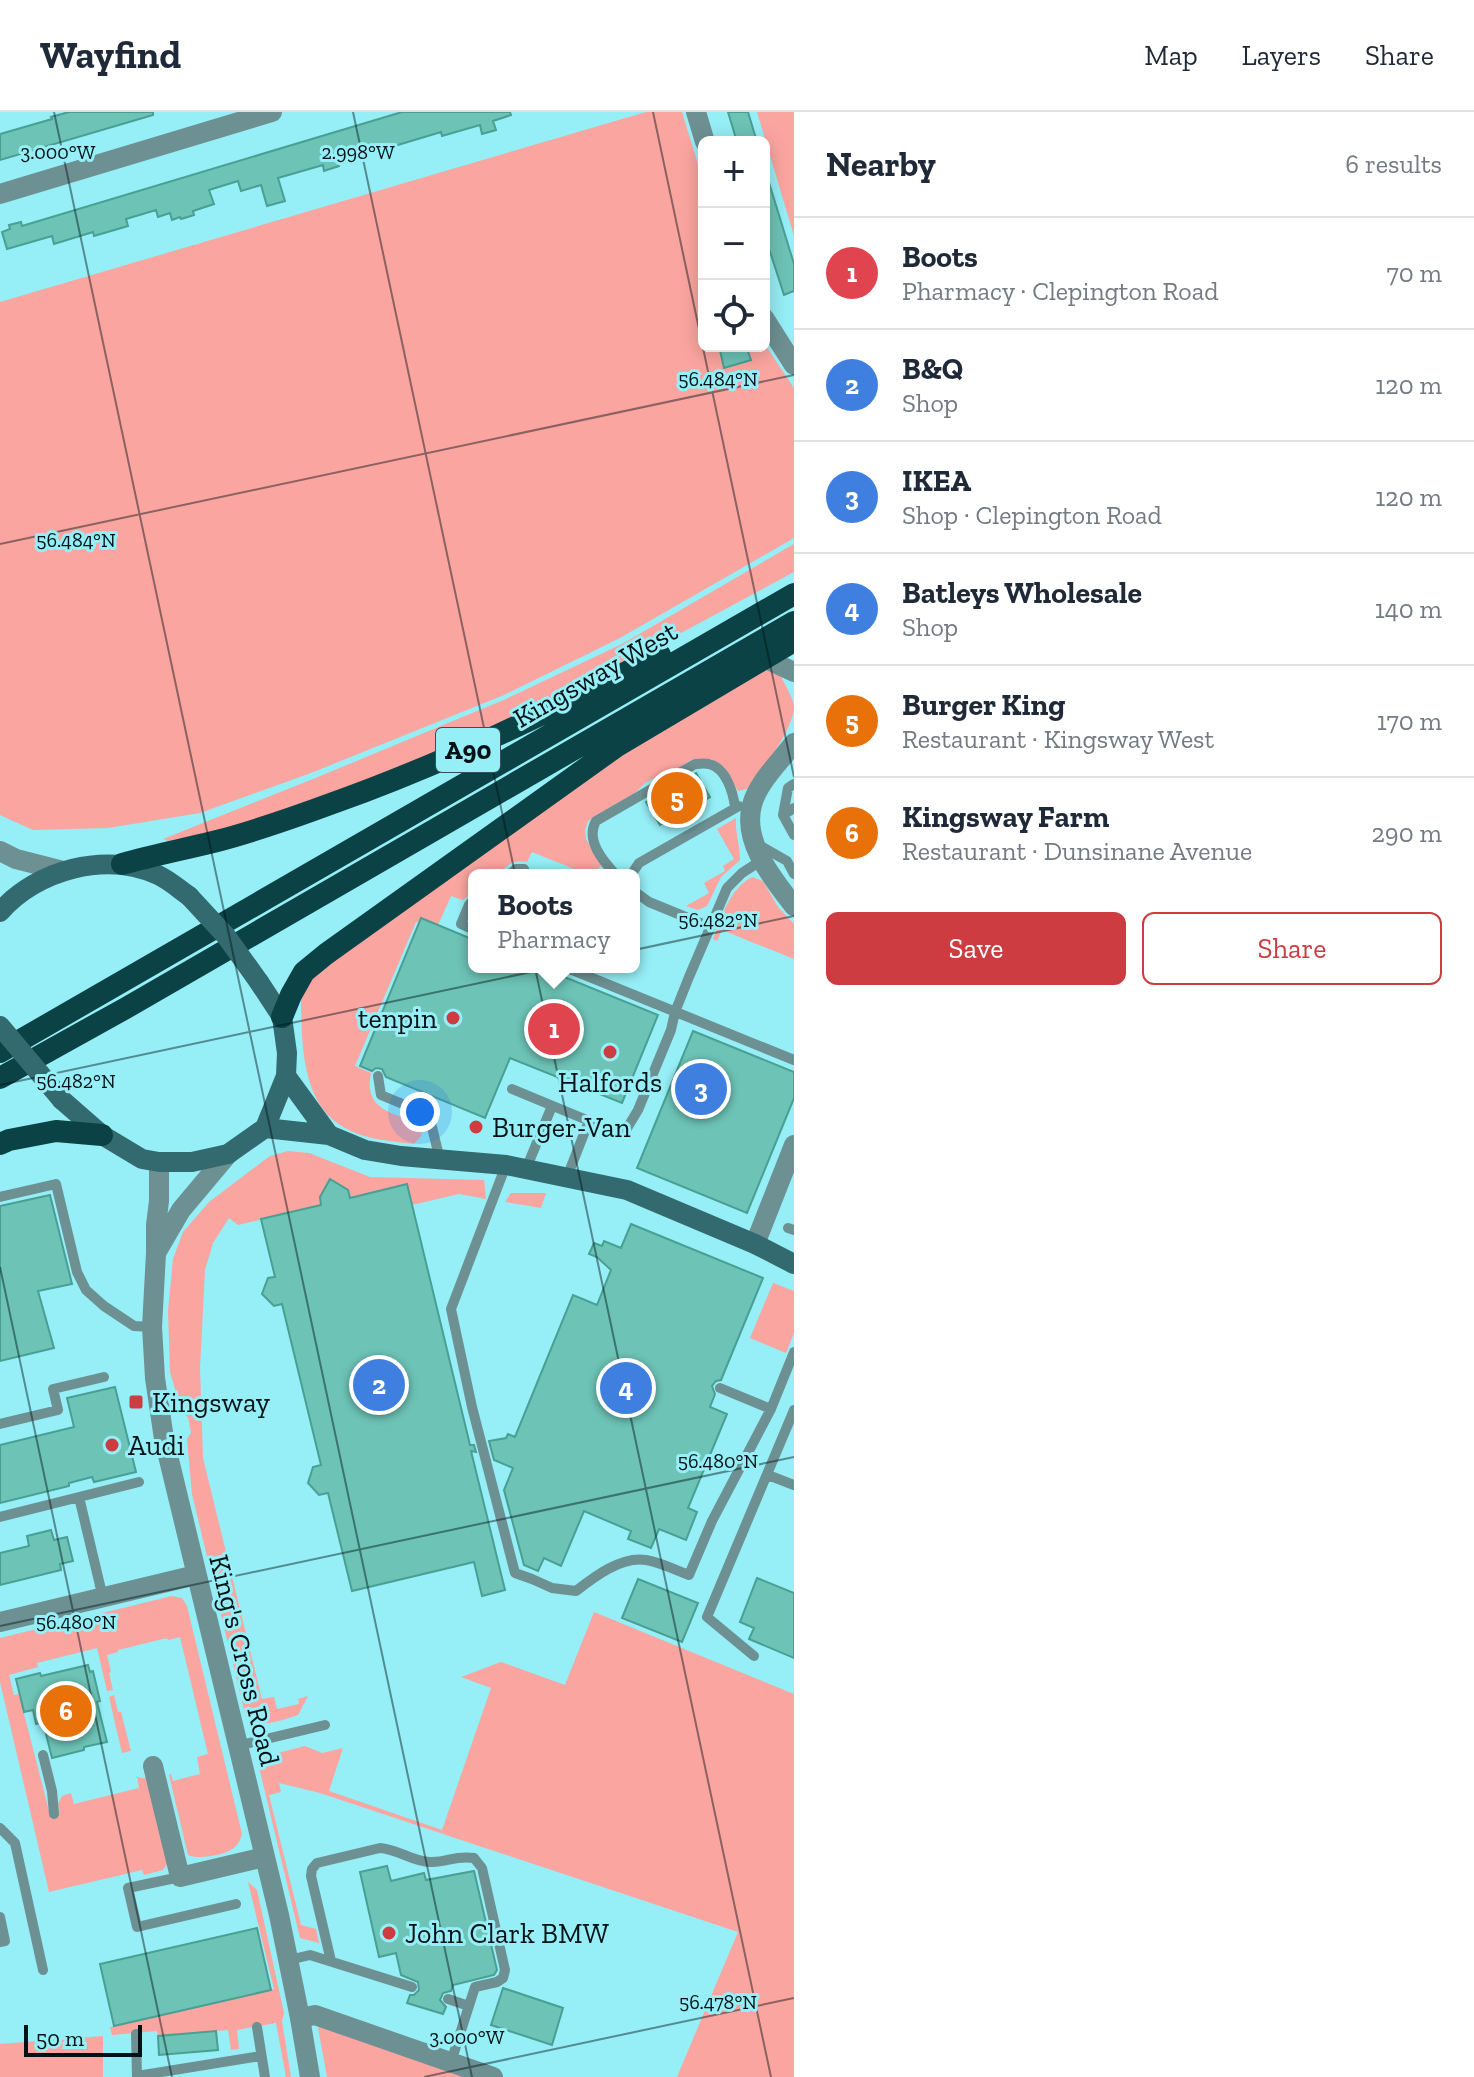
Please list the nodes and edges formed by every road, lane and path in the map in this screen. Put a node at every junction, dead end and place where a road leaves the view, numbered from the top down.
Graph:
1 (272, 112) edge
2 (696, 112) edge
3 (703, 136) edge
4 (0, 194) edge
5 (770, 327) edge
6 (794, 365) edge
7 (794, 587) edge
8 (794, 594) edge
9 (794, 622) edge
10 (794, 641) edge
11 (764, 658) junction
12 (794, 672) edge
13 (794, 743) edge
14 (794, 784) edge
15 (794, 796) edge
16 (744, 805) junction
17 (794, 808) edge
18 (783, 815) junction
19 (794, 835) edge
20 (0, 851) edge
21 (758, 851) junction
22 (122, 864) junction
23 (516, 869) edge
24 (524, 869) dead end
25 (611, 869) edge
26 (635, 869) edge
27 (63, 871) junction
28 (794, 874) edge
29 (640, 895) edge
30 (794, 906) edge
31 (468, 907) edge
32 (0, 912) edge
33 (468, 927) edge
34 (710, 927) junction
35 (580, 973) edge
36 (675, 1012) junction
37 (282, 1017) junction
38 (0, 1026) edge
39 (0, 1052) edge
40 (794, 1060) edge
41 (286, 1076) junction
42 (378, 1076) dead end
43 (0, 1078) edge
44 (512, 1089) dead end
45 (552, 1106) junction
46 (589, 1121) junction
47 (265, 1128) junction
48 (102, 1135) junction
49 (329, 1135) junction
50 (0, 1144) edge
51 (794, 1145) edge
52 (228, 1154) junction
53 (440, 1160) junction
54 (159, 1162) junction
55 (516, 1167) junction
56 (567, 1177) junction
57 (0, 1197) edge
58 (755, 1244) junction
59 (156, 1253) junction
60 (794, 1264) edge
61 (152, 1327) junction
62 (794, 1352) edge
63 (104, 1377) dead end
64 (720, 1388) dead end
65 (771, 1409) junction
66 (794, 1410) edge
67 (0, 1424) edge
68 (768, 1475) junction
69 (139, 1482) dead end
70 (794, 1485) edge
71 (79, 1497) junction
72 (0, 1517) edge
73 (196, 1575) junction
74 (103, 1598) junction
75 (0, 1622) edge
76 (754, 1656) dead end
77 (325, 1725) dead end
78 (237, 1746) junction
79 (43, 1755) dead end
80 (153, 1766) dead end
81 (54, 1814) dead end
82 (0, 1828) edge
83 (264, 1857) junction
84 (180, 1877) junction
85 (236, 1904) dead end
86 (0, 1917) edge
87 (0, 1942) edge
88 (289, 1960) junction
89 (331, 1961) junction
90 (43, 1970) dead end
91 (412, 1987) dead end
92 (448, 1999) dead end
93 (469, 2006) junction
94 (300, 2018) junction
95 (257, 2027) dead end
96 (136, 2034) dead end
97 (261, 2056) junction
98 (451, 2063) junction
99 (137, 2076) edge
100 (265, 2077) edge
101 (310, 2077) edge
102 (493, 2077) edge

1 - 4 street
2 - 3 street
5 - 6 street
7 - 22 highway, A90
8 - 39 highway, Kingsway West / A90
9 - 43 highway, Kingsway West / A90
10 - 11 highway
11 - 12 street
11 - 37 highway
13 - 16 street
14 - 18 lane
15 - 18 lane
16 - 21 street
16 - 25 lane
16 - 26 lane
17 - 18 lane
18 - 19 lane
20 - 27 street
21 - 28 lane
21 - 30 street
21 - 34 lane
22 - 27 main road
22 - 37 main road, bridge
23 - 24 lane
27 - 32 main road
29 - 34 lane
31 - 33 lane
34 - 36 lane
35 - 36 lane
36 - 40 lane
36 - 46 lane
37 - 41 main road
38 - 48 main road, bridge
41 - 47 main road
41 - 49 main road
42 - 53 lane
44 - 45 lane
45 - 46 lane
45 - 55 lane
46 - 56 lane
47 - 49 main road
47 - 52 main road
48 - 50 highway
48 - 54 main road
49 - 53 main road
51 - 58 street
52 - 54 main road
52 - 59 street
53 - 55 main road
54 - 59 street, King's Cross Road
55 - 56 main road
55 - 65 lane
56 - 58 main road
57 - 61 lane
58 - 60 main road
59 - 61 street, King's Cross Road
61 - 73 street, King's Cross Road
62 - 65 lane
63 - 67 lane
64 - 65 lane
66 - 68 lane
68 - 70 lane
68 - 76 lane
69 - 71 lane
71 - 72 lane
71 - 74 lane
73 - 74 street
73 - 78 street, King's Cross Road
74 - 75 street
77 - 78 lane
78 - 83 street, King's Cross Road
79 - 81 lane
80 - 84 street
82 - 90 lane
83 - 84 street
83 - 88 street, King's Cross Road
84 - 85 lane
86 - 87 lane
88 - 89 lane
88 - 94 street, King's Cross Road
89 - 91 lane
89 - 93 lane
92 - 93 lane
93 - 98 lane
94 - 98 street
94 - 101 street, King's Cross Road
95 - 97 lane
96 - 99 lane
97 - 99 lane
97 - 100 lane
98 - 102 street

